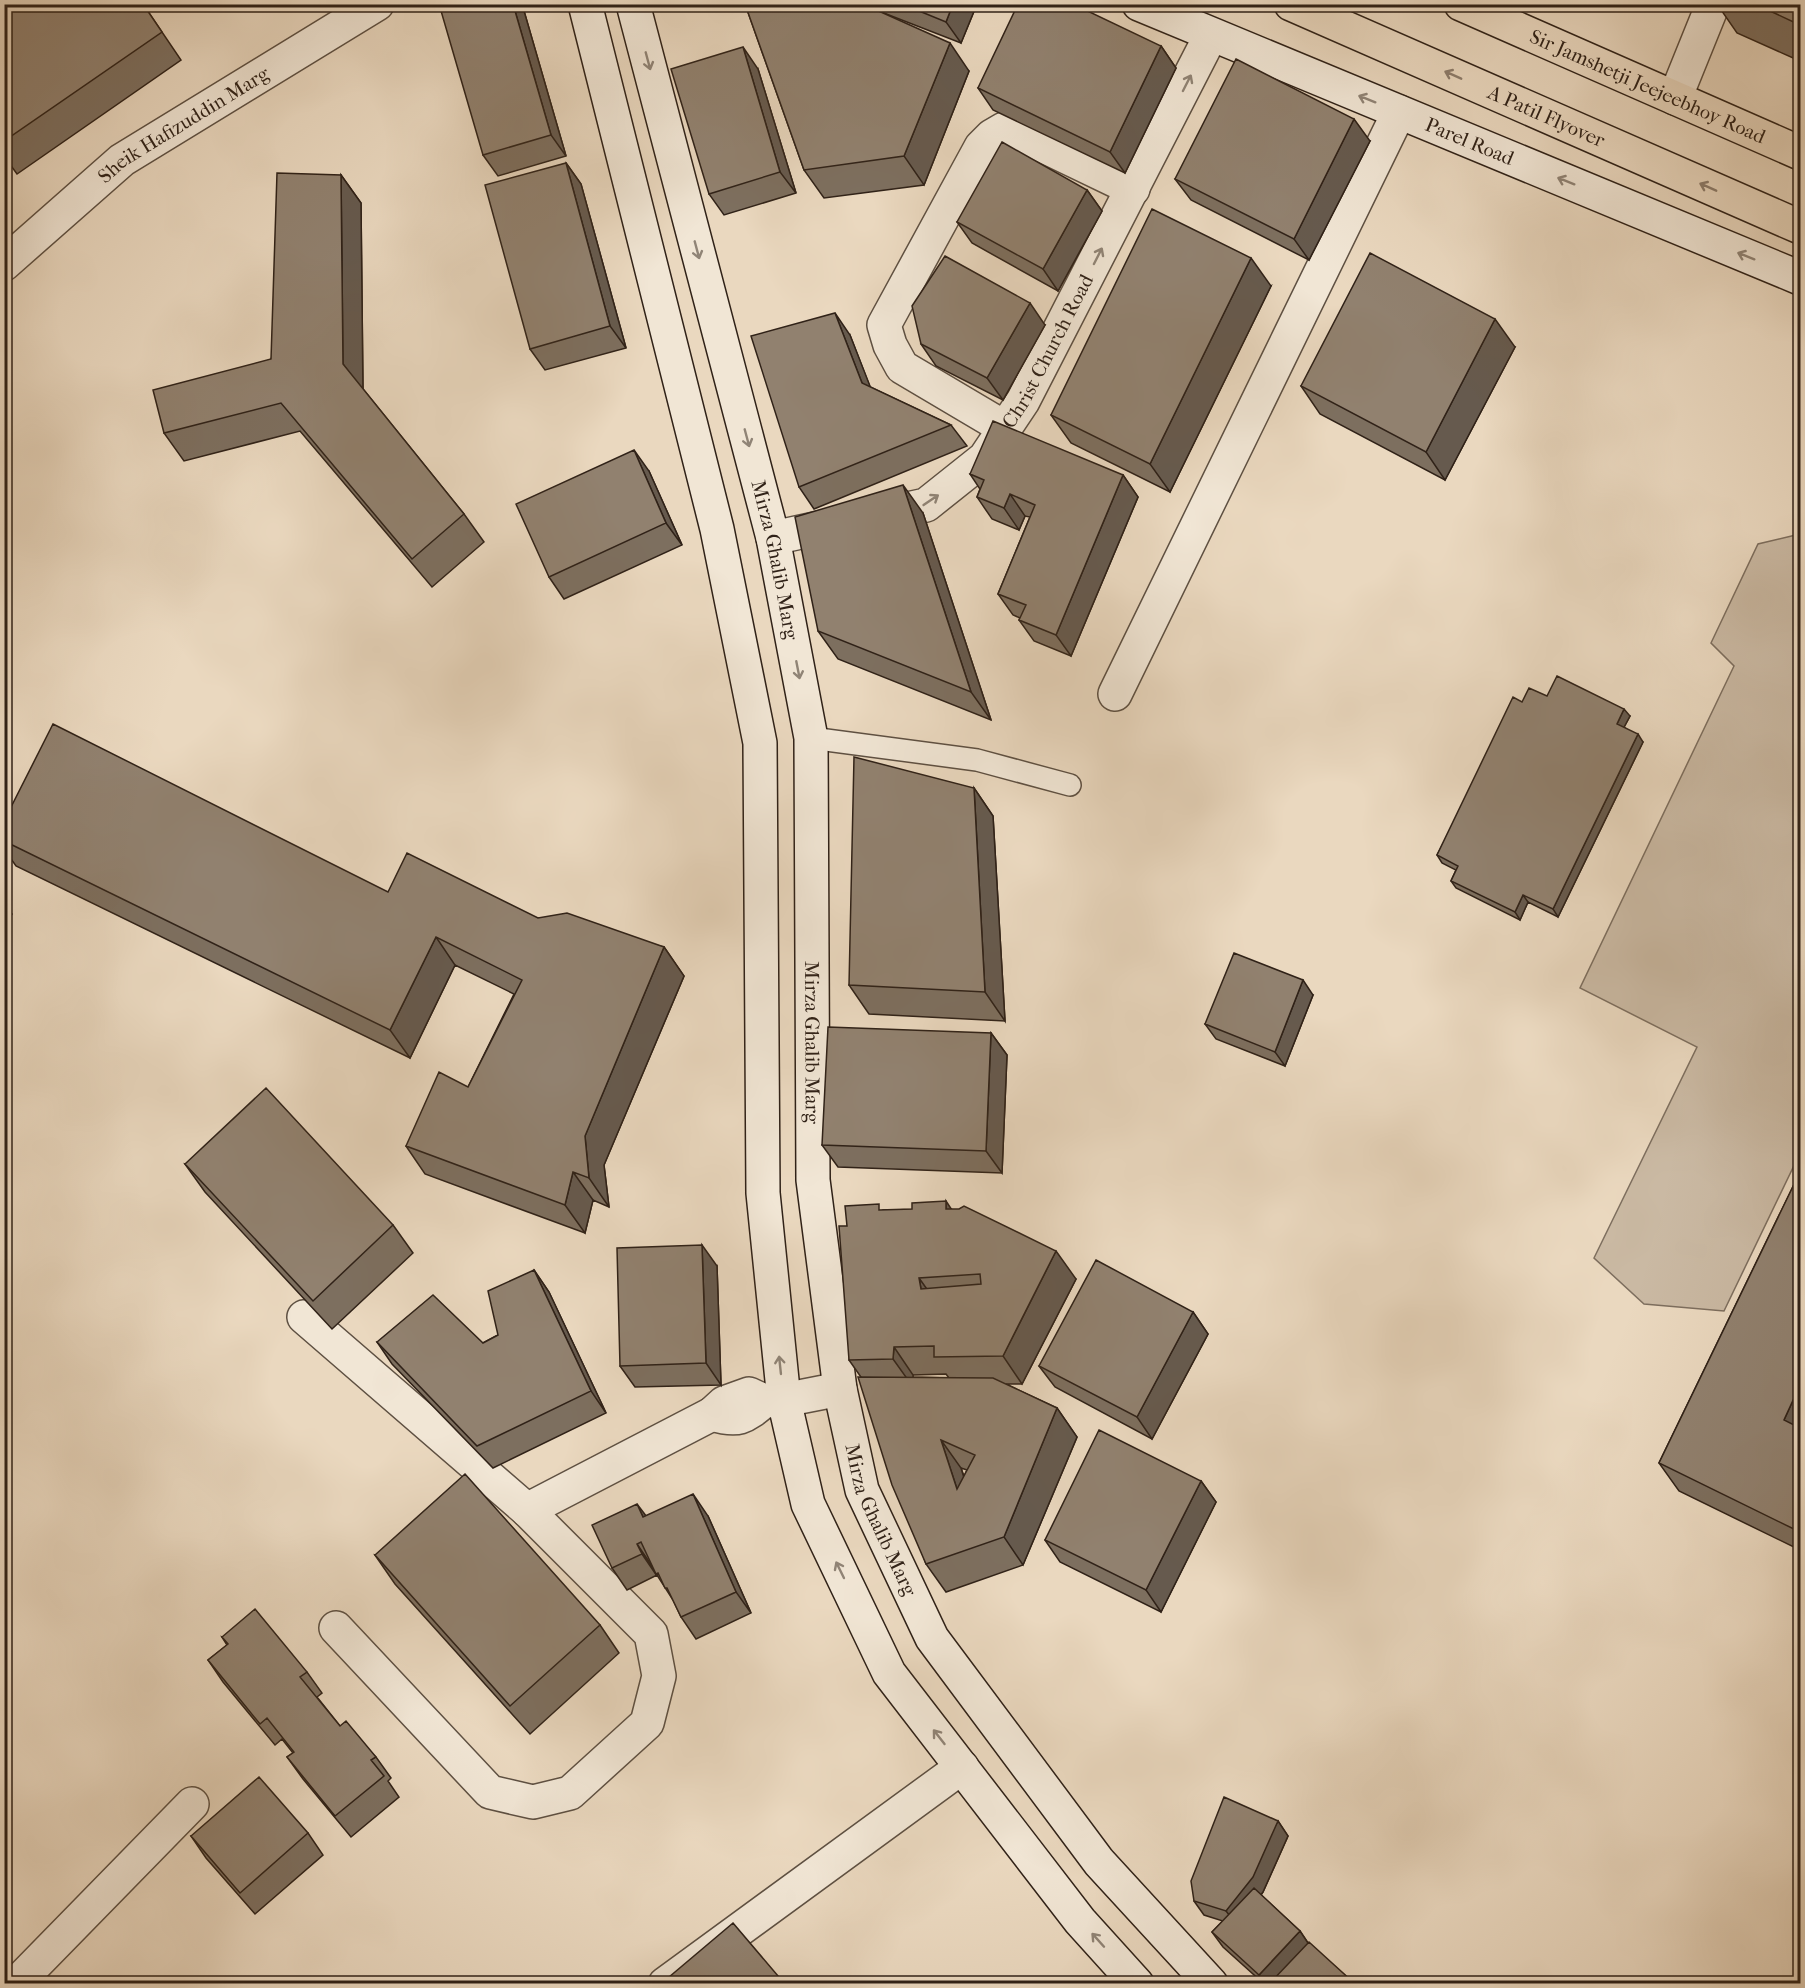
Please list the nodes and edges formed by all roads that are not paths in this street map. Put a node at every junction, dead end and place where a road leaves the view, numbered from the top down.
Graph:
1 (585, 4) edge
2 (633, 4) edge
3 (1139, 4) edge
4 (1291, 4) edge
5 (1461, 4) edge
6 (1713, 4) edge
7 (372, 6) edge
8 (1211, 35) junction
9 (1675, 98) junction
10 (1399, 112) junction
11 (1800, 153) edge
12 (1132, 189) junction
13 (1800, 227) edge
14 (4, 264) edge
15 (1800, 278) edge
16 (1005, 428) junction
17 (773, 538) junction
18 (1114, 694) dead end
19 (811, 738) junction
20 (1070, 785) dead end
21 (304, 1317) edge
22 (840, 1389) junction
23 (774, 1400) junction
24 (527, 1510) junction
25 (336, 1628) dead end
26 (962, 1767) junction
27 (192, 1804) dead end
28 (16, 1983) edge
29 (665, 1983) edge
30 (1137, 1983) edge
31 (1211, 1983) edge

23 -> 1 street
2 -> 17 street, Mirza Ghalib Marg
3 - 8 street, Parel Road
13 -> 4 main road, A Patil Flyover
5 - 9 main road, Sir Jamshetji Jeejeebhoy Road
6 - 9 street
7 - 14 street, Sheik Hafizuddin Marg
10 -> 8 street, Parel Road
12 -> 8 street, Christ Church Road
9 - 11 main road, Sir Jamshetji Jeejeebhoy Road
15 -> 10 street, Parel Road
10 - 18 street
16 -> 12 street, Christ Church Road
12 - 16 street
17 -> 16 street, Christ Church Road
17 -> 19 street, Mirza Ghalib Marg
19 - 20 lane
19 - 22 street, Mirza Ghalib Marg
21 - 24 street
22 - 23 street
22 - 31 street, Mirza Ghalib Marg
23 - 24 street
26 -> 23 street
24 - 25 street
26 - 29 street
30 -> 26 street
27 - 28 street

